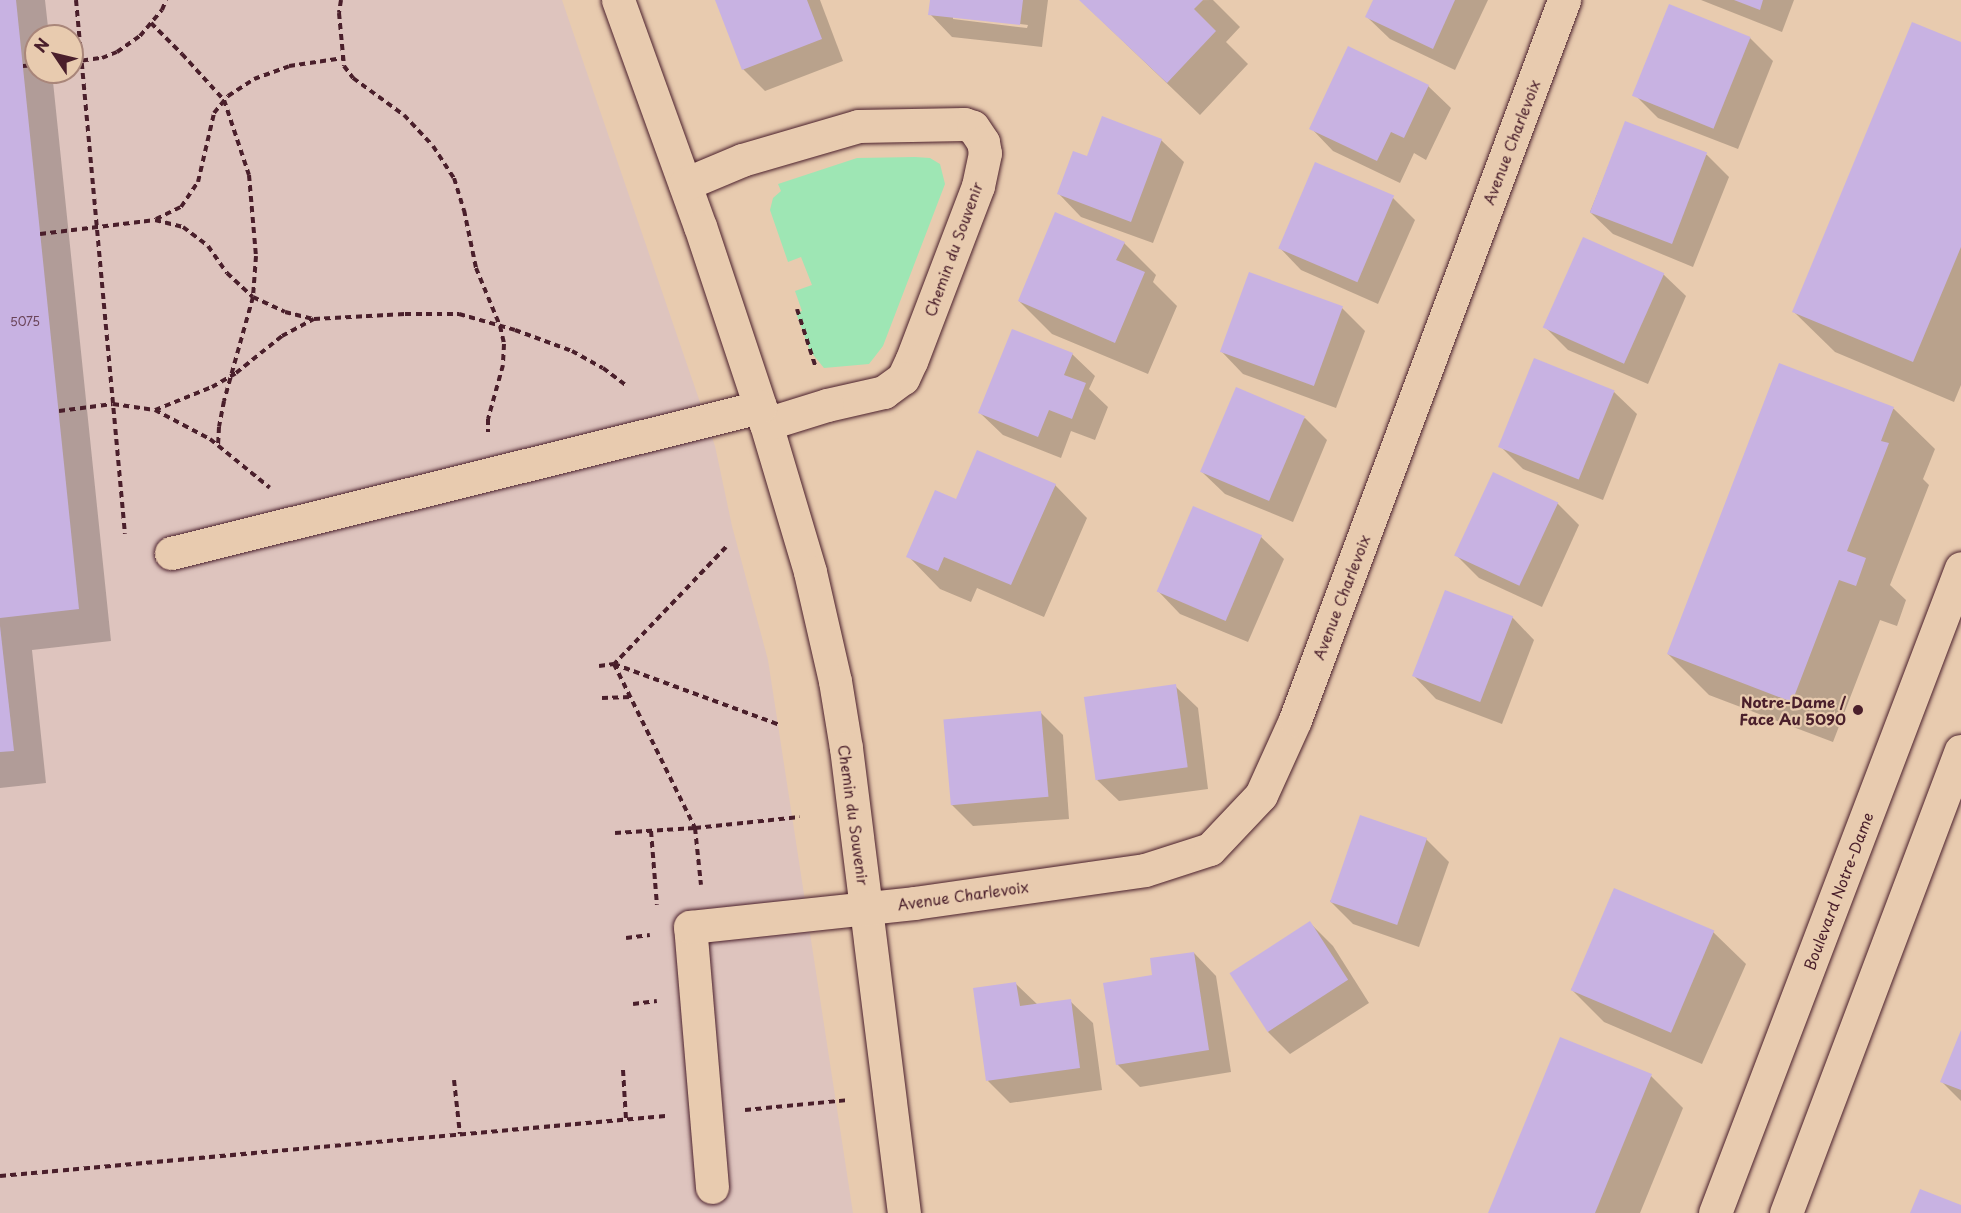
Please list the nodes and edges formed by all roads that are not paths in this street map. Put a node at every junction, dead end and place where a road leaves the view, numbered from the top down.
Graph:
1 (618, 0) edge
2 (1564, 0) edge
3 (685, 184) junction
4 (763, 416) junction
5 (171, 553) dead end
6 (1961, 568) edge
7 (1961, 751) edge
8 (867, 908) junction
9 (712, 1187) dead end
10 (904, 1213) edge
11 (1715, 1213) edge
12 (1786, 1213) edge

1 - 3 street, Chemin du Souvenir
2 - 8 street, Avenue Charlevoix
3 - 4 street, Chemin du Souvenir
3 - 4 street, Chemin du Souvenir
4 - 5 street
4 - 8 street, Chemin du Souvenir
6 - 11 street, Boulevard Notre-Dame
7 - 12 street
8 - 9 street, Avenue Charlevoix
8 - 10 street, Chemin du Souvenir

